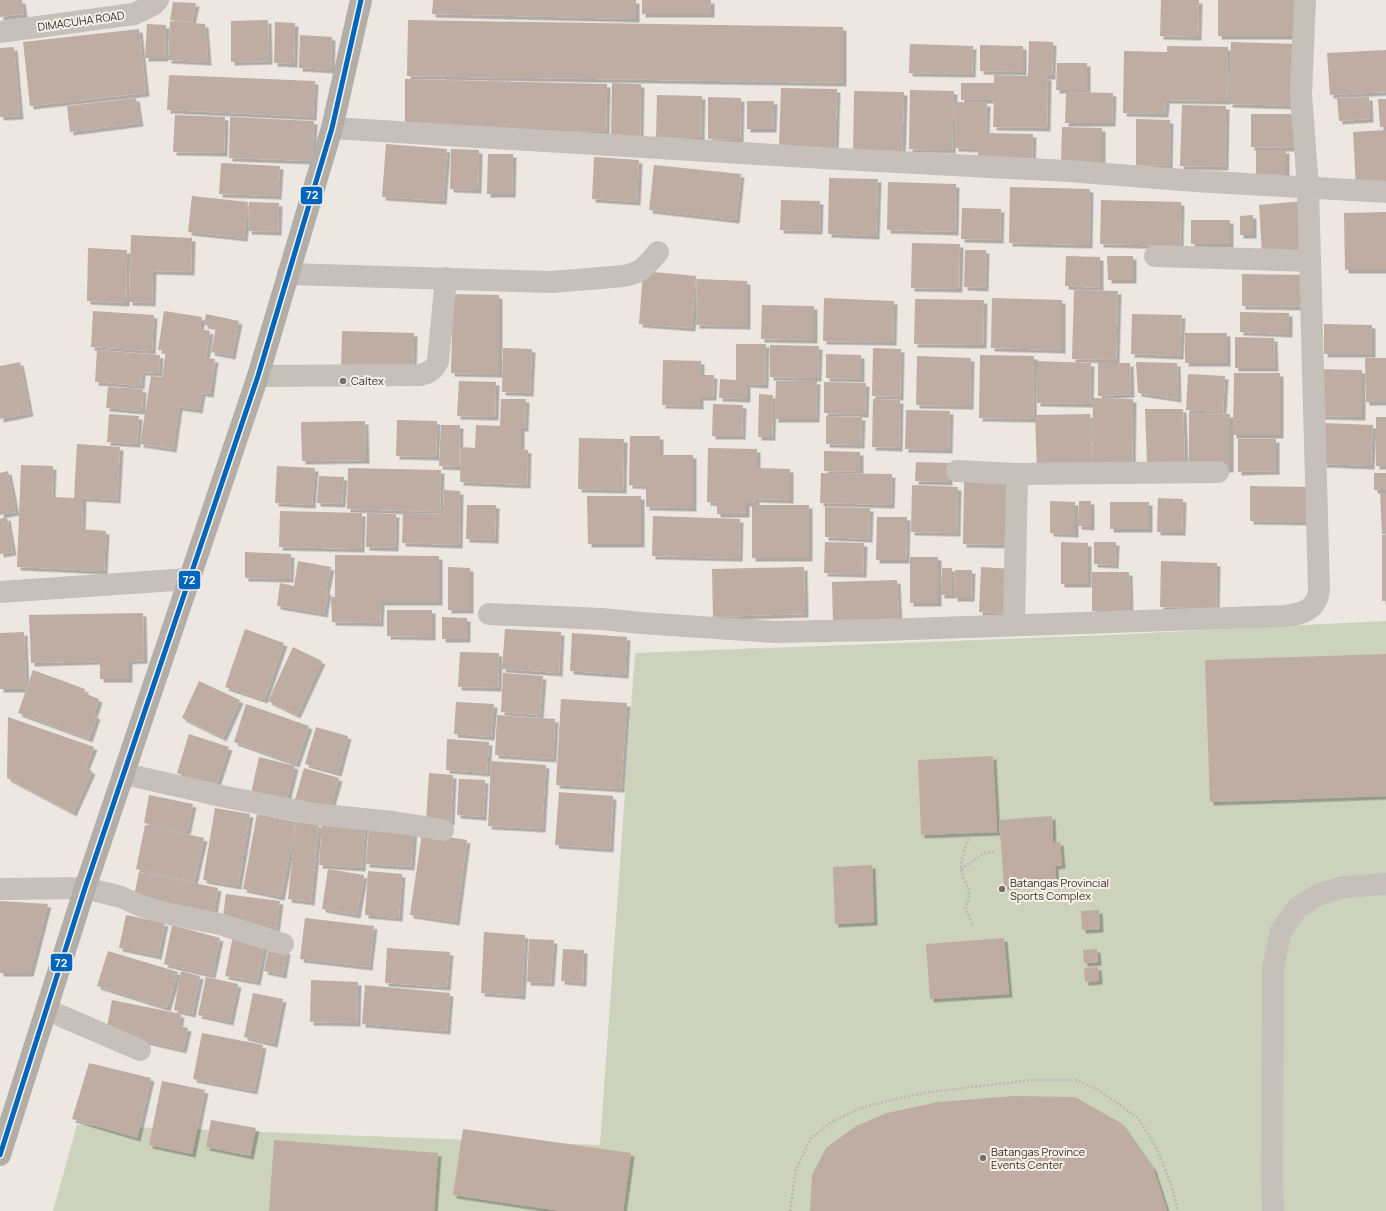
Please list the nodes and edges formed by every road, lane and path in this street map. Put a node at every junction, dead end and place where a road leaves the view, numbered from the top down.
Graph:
1 (158, 0) edge
2 (361, 0) edge
3 (1305, 0) edge
4 (0, 32) edge
5 (332, 128) junction
6 (1308, 187) junction
7 (1386, 192) edge
8 (658, 252) dead end
9 (1155, 256) dead end
10 (1310, 261) junction
11 (288, 274) junction
12 (446, 278) junction
13 (258, 376) junction
14 (958, 471) dead end
15 (1218, 472) dead end
16 (1017, 474) junction
17 (189, 579) junction
18 (0, 592) edge
19 (489, 614) dead end
20 (1014, 625) junction
21 (124, 774) junction
22 (443, 830) dead end
23 (972, 836) dead end
24 (996, 851) dead end
25 (960, 869) junction
26 (1386, 884) edge
27 (85, 888) junction
28 (0, 889) edge
29 (973, 926) dead end
30 (283, 944) dead end
31 (47, 1010) junction
32 (140, 1050) dead end
33 (0, 1155) edge
34 (790, 1211) edge
35 (1178, 1211) edge
36 (1273, 1211) edge

1 - 4 street, DIMACUHA ROAD
2 - 5 main road
3 - 6 street
5 - 6 street
5 - 11 main road
6 - 7 street
6 - 10 street
8 - 12 street
9 - 10 street
10 - 20 street
11 - 12 street
11 - 13 main road
12 - 13 street
13 - 17 main road
14 - 16 street
15 - 16 street
16 - 20 street
17 - 18 street
17 - 21 main road
19 - 20 street
21 - 22 street
21 - 27 main road
23 - 25 path
24 - 25 path
25 - 29 path
26 - 36 street
27 - 28 street
27 - 30 street
27 - 31 main road
31 - 32 street
31 - 33 main road
34 - 35 path

